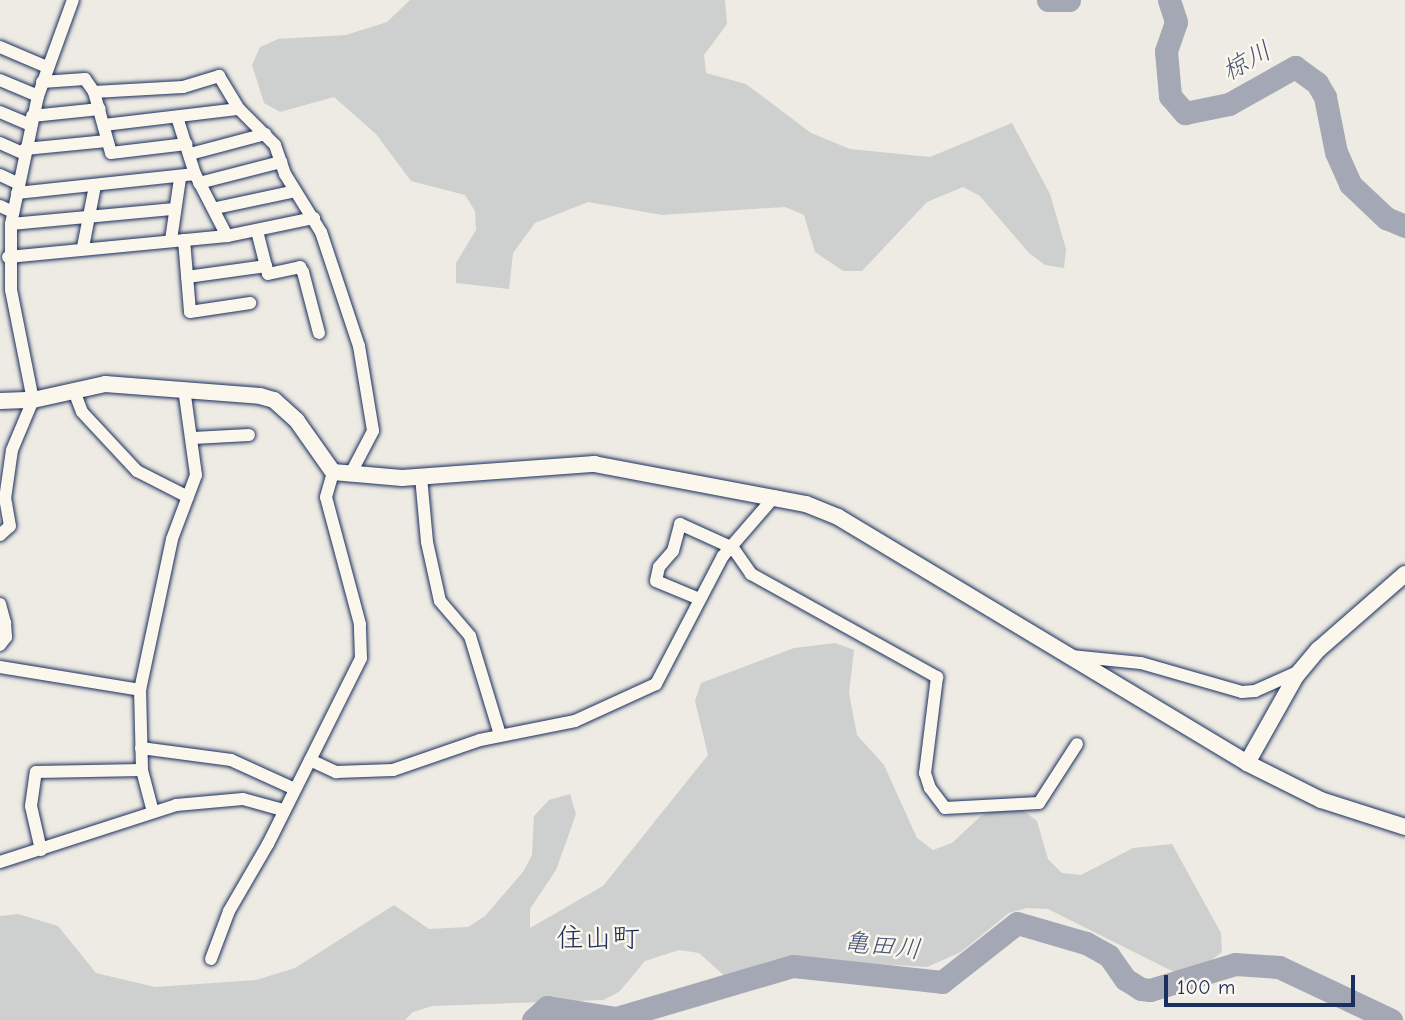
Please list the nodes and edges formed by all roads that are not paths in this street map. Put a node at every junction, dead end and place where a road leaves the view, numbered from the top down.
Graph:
1 (73, 0) edge
2 (0, 47) edge
3 (47, 68) junction
4 (0, 80) edge
5 (42, 82) junction
6 (94, 92) junction
7 (38, 96) junction
8 (100, 109) junction
9 (239, 109) junction
10 (0, 112) edge
11 (177, 117) junction
12 (31, 120) junction
13 (104, 125) junction
14 (265, 134) junction
15 (107, 141) junction
16 (0, 143) edge
17 (188, 149) junction
18 (25, 151) junction
19 (281, 162) junction
20 (0, 176) edge
21 (180, 178) junction
22 (197, 179) junction
23 (95, 186) junction
24 (18, 188) junction
25 (295, 191) junction
26 (0, 206) edge
27 (216, 208) junction
28 (174, 209) junction
29 (89, 216) junction
30 (12, 218) junction
31 (314, 218) junction
32 (257, 231) junction
33 (227, 236) junction
34 (178, 240) junction
35 (6, 247) edge
36 (83, 247) junction
37 (266, 266) junction
38 (187, 277) junction
39 (250, 303) dead end
40 (319, 333) dead end
41 (184, 389) junction
42 (74, 391) junction
43 (33, 400) junction
44 (0, 401) edge
45 (248, 435) dead end
46 (193, 438) junction
47 (333, 472) junction
48 (350, 474) junction
49 (421, 477) junction
50 (188, 496) junction
51 (775, 496) junction
52 (0, 535) edge
53 (733, 548) junction
54 (1405, 574) edge
55 (697, 598) junction
56 (0, 604) edge
57 (3, 626) edge
58 (0, 645) edge
59 (1068, 657) junction
60 (0, 667) edge
61 (1302, 670) junction
62 (140, 690) junction
63 (499, 735) junction
64 (1077, 744) dead end
65 (141, 748) junction
66 (310, 760) junction
67 (1247, 763) junction
68 (142, 769) junction
69 (295, 789) junction
70 (283, 810) junction
71 (153, 812) junction
72 (1405, 827) edge
73 (41, 850) junction
74 (0, 862) edge
75 (211, 959) dead end

1 - 3 street
2 - 3 street
3 - 5 street
4 - 7 street
5 - 6 street
5 - 7 street
6 - 8 street
6 - 9 street
7 - 12 street
8 - 12 street
8 - 13 street
9 - 11 street
9 - 14 street
10 - 12 street
11 - 13 street
11 - 17 street
12 - 18 street
13 - 15 street
14 - 17 street
14 - 19 street
15 - 17 street
15 - 18 street
16 - 18 street
17 - 22 street
18 - 24 street
19 - 22 street
19 - 25 street
20 - 24 street
21 - 22 street
21 - 23 street
21 - 28 street
22 - 27 street
23 - 24 street
23 - 29 street
24 - 30 street
25 - 27 street
25 - 31 street
26 - 30 street
27 - 33 street
28 - 29 street
28 - 34 street
29 - 30 street
29 - 36 street
30 - 35 street
31 - 32 street
31 - 48 street
32 - 33 street
32 - 37 street
33 - 34 street
34 - 36 street
34 - 38 street
35 - 36 street
35 - 43 street
37 - 38 street
37 - 40 street
38 - 39 street
41 - 42 street
41 - 46 street
41 - 47 street
42 - 43 street
42 - 50 street
43 - 44 street
43 - 52 street
45 - 46 street
46 - 50 street
47 - 48 street
47 - 66 street
48 - 49 street
49 - 51 street
49 - 63 street
50 - 62 street
51 - 53 street
51 - 59 street
53 - 55 street
53 - 55 street
53 - 64 street
54 - 61 street
55 - 63 street
56 - 57 street
57 - 58 street
59 - 61 street
59 - 67 street
60 - 62 street
61 - 67 street
62 - 65 street
63 - 66 street
65 - 68 street
65 - 69 street
66 - 69 street
67 - 72 street
68 - 71 street
68 - 73 street
69 - 70 street
70 - 71 street
70 - 75 street
71 - 73 street
73 - 74 street

